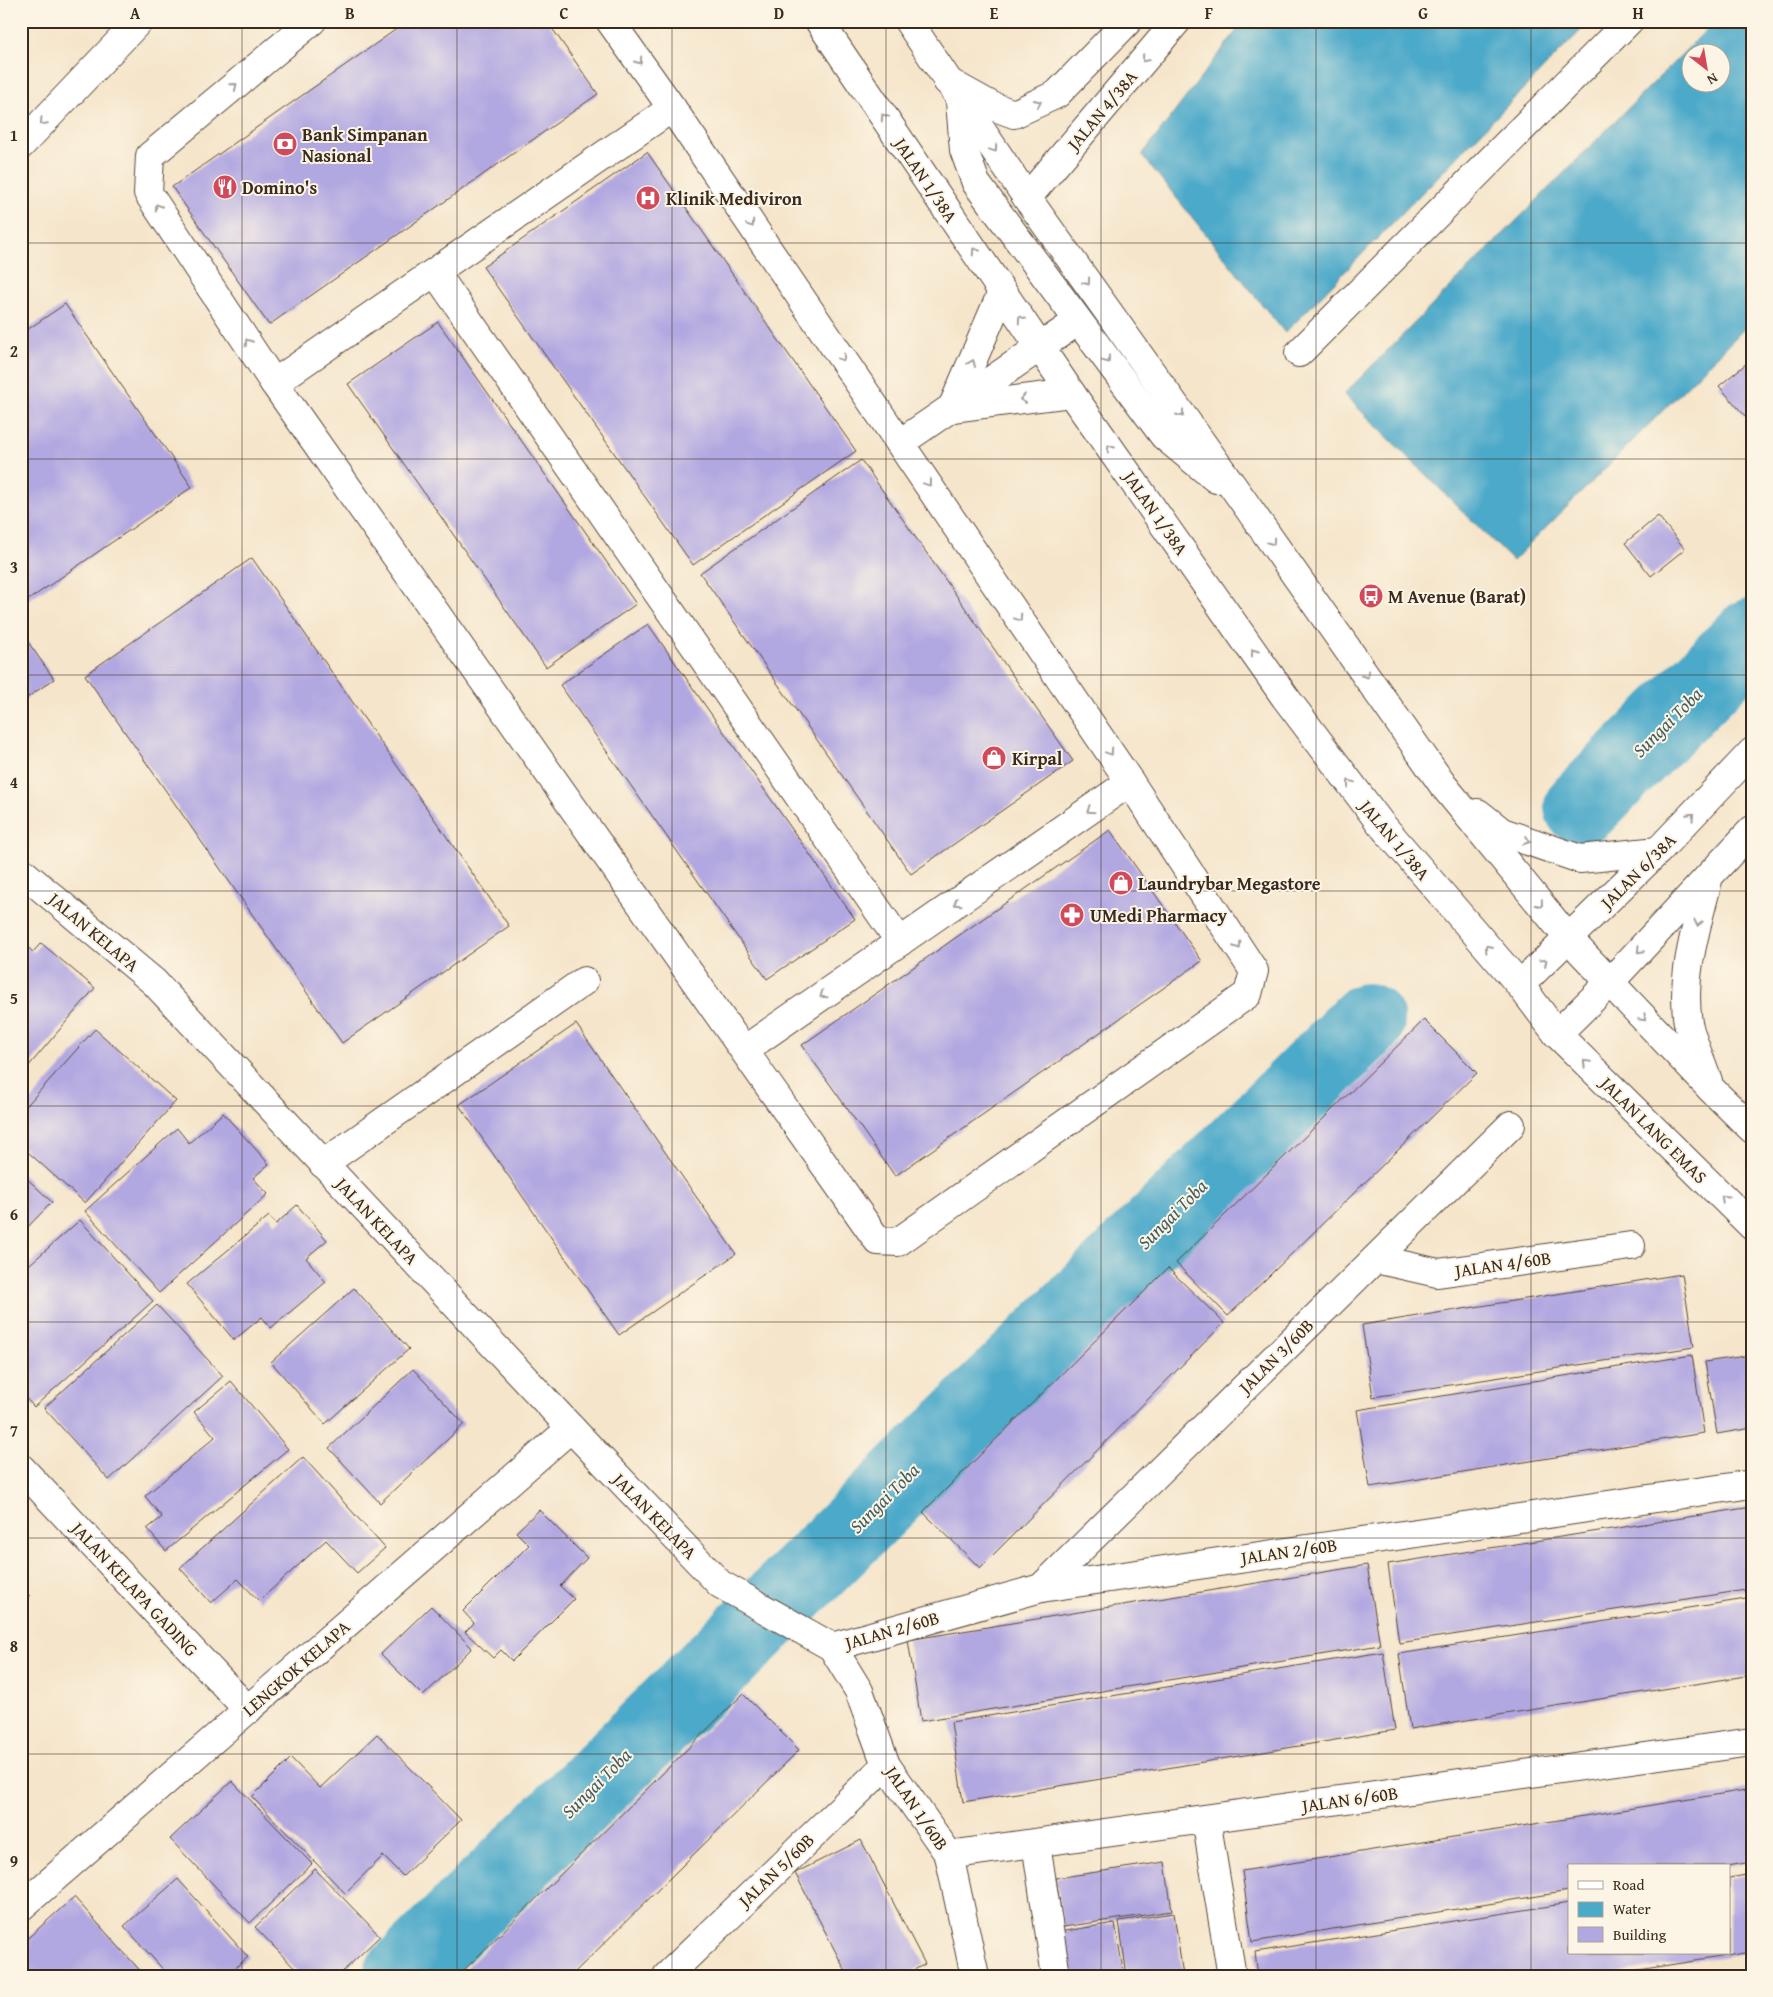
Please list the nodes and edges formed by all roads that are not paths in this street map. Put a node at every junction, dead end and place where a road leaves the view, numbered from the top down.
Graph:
1 (119, 21) edge
2 (139, 21) edge
3 (312, 21) edge
4 (610, 21) edge
5 (819, 21) edge
6 (908, 21) edge
7 (1128, 21) edge
8 (1177, 21) edge
9 (1629, 21) edge
10 (953, 90) junction
11 (65, 98) junction
12 (672, 108) junction
13 (21, 145) edge
14 (1027, 198) junction
15 (435, 272) junction
16 (1002, 292) junction
17 (1078, 321) junction
18 (1040, 347) junction
19 (1299, 353) dead end
20 (274, 383) junction
21 (1071, 393) junction
22 (952, 408) junction
23 (900, 443) junction
24 (1244, 502) junction
25 (1752, 752) edge
26 (1130, 782) junction
27 (1443, 785) junction
28 (1752, 830) edge
29 (1658, 851) junction
30 (21, 871) edge
31 (1709, 876) junction
32 (1569, 939) junction
33 (900, 942) junction
34 (584, 981) dead end
35 (1610, 982) junction
36 (1520, 985) junction
37 (1558, 1034) junction
38 (744, 1050) junction
39 (1711, 1089) junction
40 (1511, 1126) dead end
41 (1752, 1129) edge
42 (323, 1164) junction
43 (1752, 1226) edge
44 (1632, 1246) dead end
45 (1376, 1258) junction
46 (571, 1428) junction
47 (21, 1468) edge
48 (1752, 1484) edge
49 (1041, 1588) junction
50 (832, 1646) junction
51 (248, 1710) junction
52 (1752, 1742) edge
53 (886, 1765) junction
54 (1206, 1819) junction
55 (1036, 1843) junction
56 (949, 1855) junction
57 (21, 1907) edge
58 (667, 1976) edge
59 (975, 1976) edge
60 (1056, 1976) edge
61 (1232, 1976) edge

1 - 11 street
2 - 11 street
20 -> 3 street
4 -> 12 street
16 -> 5 street, JALAN 1/38A
6 - 10 street
10 -> 7 street
8 -> 14 street, JALAN 4/38A
9 - 19 street
10 -> 14 street
10 - 17 street
11 -> 13 street
12 - 15 street
12 -> 23 street
14 -> 24 street
15 - 20 street
15 - 33 street
18 -> 16 street, JALAN 1/38A
22 -> 16 street
17 - 18 street
17 -> 24 street
18 - 21 street, JALAN 1/38A
18 - 22 street
20 - 38 street
21 -> 22 street
36 -> 21 street, JALAN 1/38A
22 - 23 street
23 -> 26 street
24 -> 27 street
29 -> 25 street, JALAN 6/38A
26 -> 33 street
26 -> 38 street
27 -> 29 street
27 -> 32 street
28 - 31 street
29 - 32 street, JALAN 6/38A
30 - 42 street, JALAN KELAPA
31 -> 35 street
31 -> 39 street
32 - 35 street
36 -> 32 street, JALAN 6/38A
33 -> 38 street
34 - 42 street
35 - 37 street
35 -> 39 street
36 - 37 street, JALAN 1/38A
43 -> 37 street, JALAN LANG EMAS
39 - 41 street
40 - 45 street, JALAN 3/60B
42 - 46 street, JALAN KELAPA
44 - 45 street, JALAN 4/60B
45 - 49 street, JALAN 3/60B
46 - 50 street, JALAN KELAPA
46 - 51 street, LENGKOK KELAPA
47 - 51 street, JALAN KELAPA GADING
48 - 49 street, JALAN 2/60B
49 - 50 street, JALAN 2/60B
50 - 53 street, JALAN 1/60B
51 - 57 street, LENGKOK KELAPA
52 - 54 street, JALAN 6/60B
53 - 56 street, JALAN 1/60B
53 - 58 street, JALAN 5/60B
54 - 55 street, JALAN 6/60B
54 - 61 street
55 - 56 street, JALAN 6/60B
55 - 60 street
56 - 59 street, JALAN 1/60B

